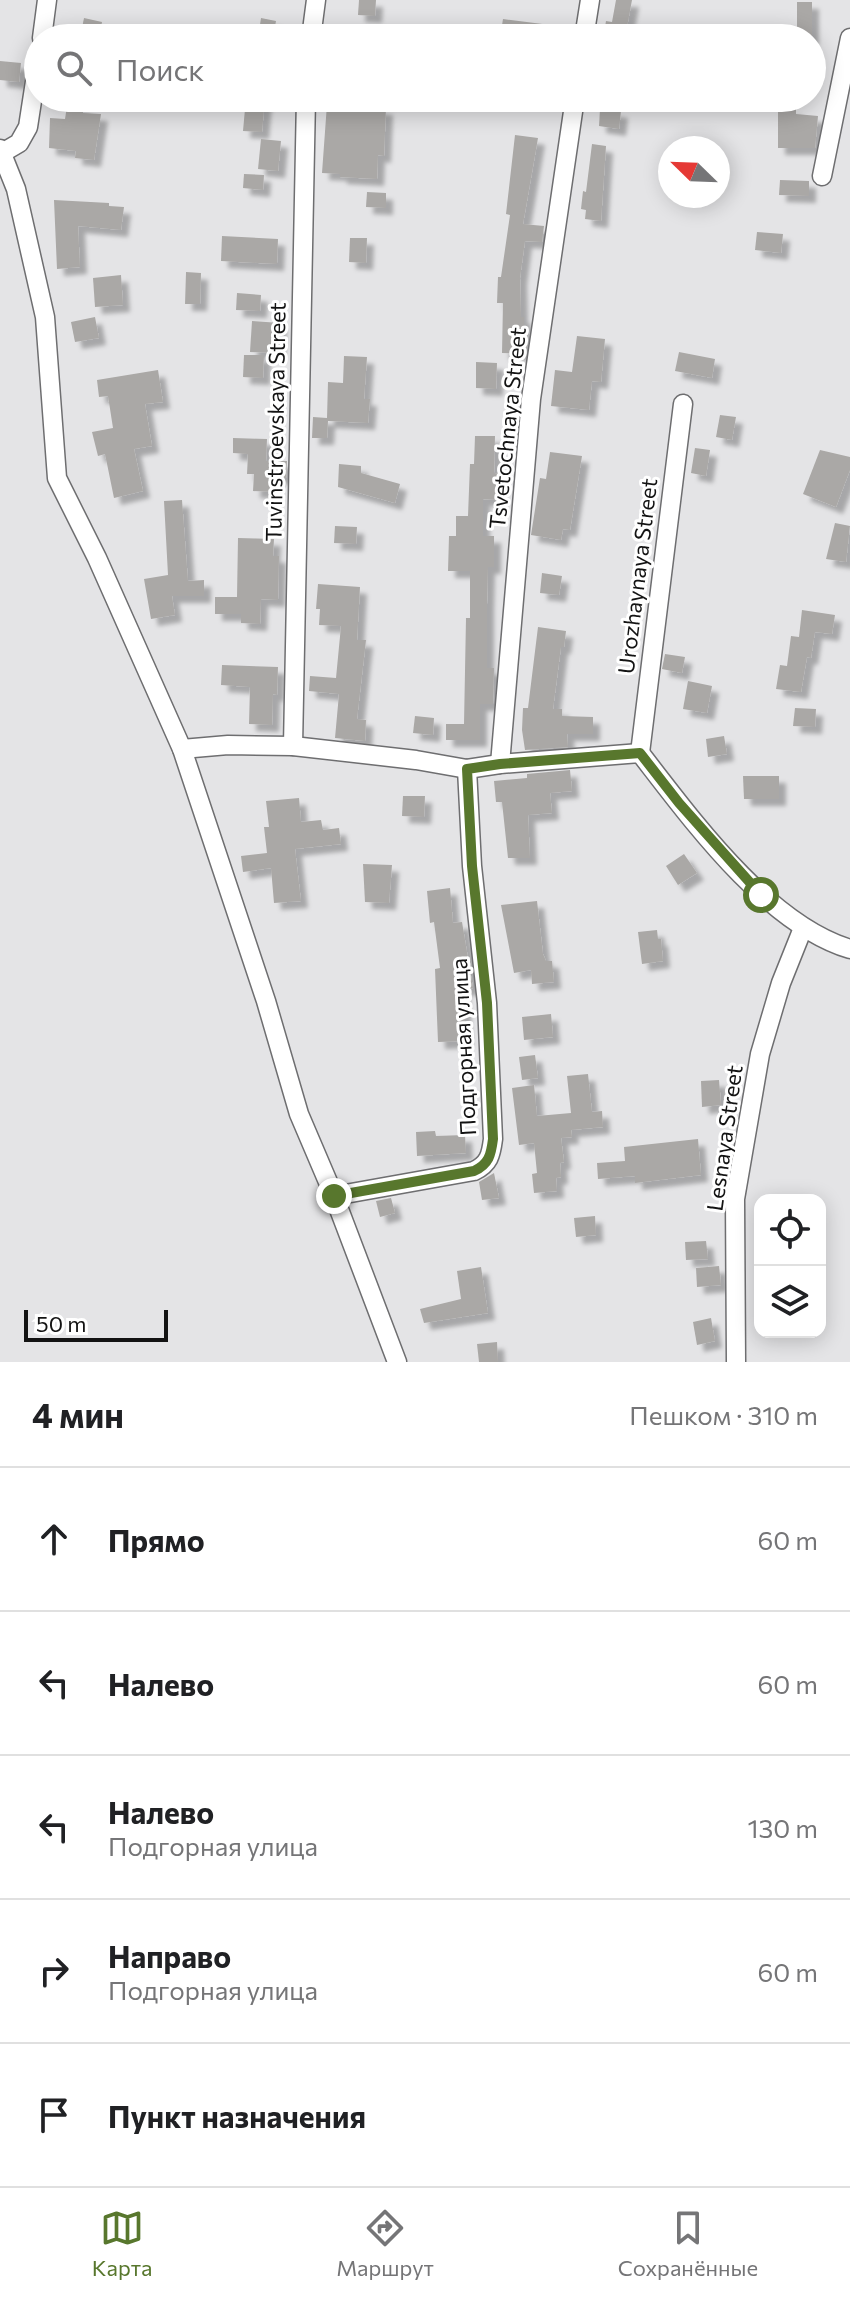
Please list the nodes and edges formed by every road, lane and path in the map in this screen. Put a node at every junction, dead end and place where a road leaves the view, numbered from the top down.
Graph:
1 (47, 0) edge
2 (316, 0) edge
3 (590, 0) edge
4 (44, 24) edge
5 (313, 24) edge
6 (586, 24) edge
7 (850, 38) edge
8 (30, 112) edge
9 (306, 112) edge
10 (573, 112) edge
11 (1, 151) edge
12 (822, 176) dead end
13 (683, 404) dead end
14 (293, 746) junction
15 (182, 749) junction
16 (640, 753) junction
17 (500, 764) junction
18 (467, 769) junction
19 (803, 928) junction
20 (850, 949) edge
21 (334, 1196) junction
22 (397, 1362) edge
23 (736, 1362) edge

1 - 4 street
2 - 5 street
3 - 6 street
7 - 12 street
8 - 11 street
9 - 14 street, Tuvinstroevskaya Street
10 - 17 street, Tsvetochnaya Street
11 - 15 street
13 - 16 street, Urozhaynaya Street
14 - 15 street
14 - 18 street
15 - 21 street
16 - 17 street
16 - 19 street
17 - 18 street
18 - 21 street, Подгорная улица
19 - 20 street
19 - 23 street, Lesnaya Street
21 - 22 street

